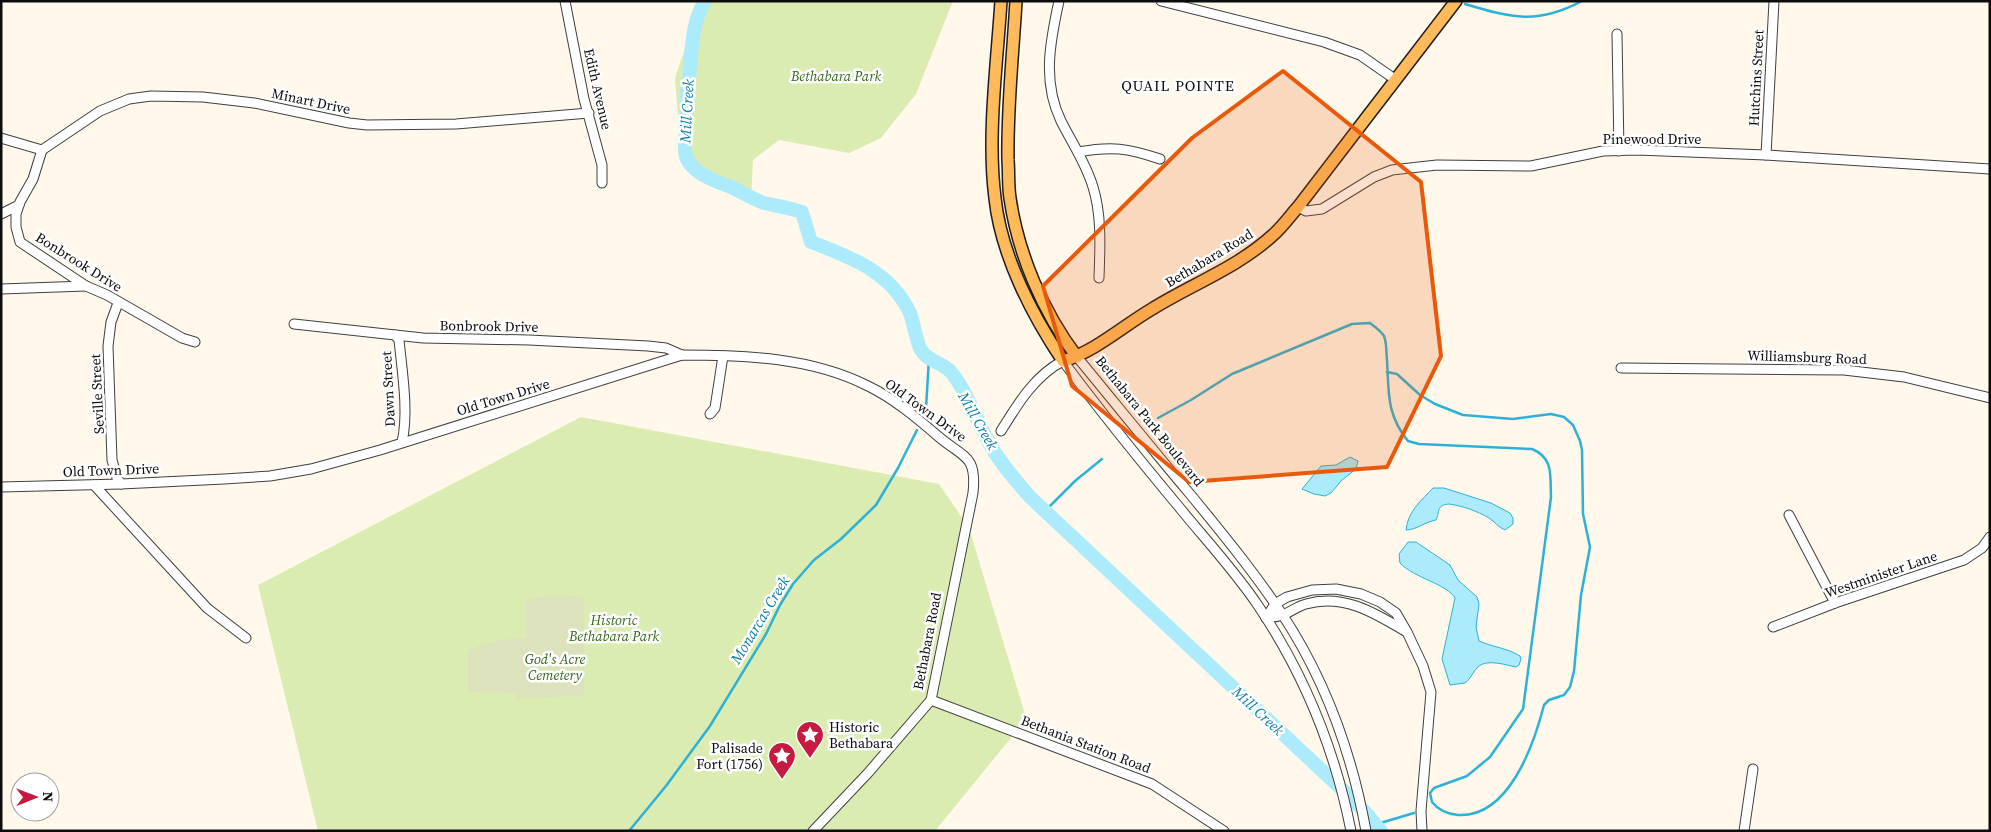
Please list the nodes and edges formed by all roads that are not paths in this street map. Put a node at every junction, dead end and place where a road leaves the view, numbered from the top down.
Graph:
1 (565, 1) edge
2 (1001, 1) edge
3 (1016, 1) edge
4 (1059, 1) edge
5 (1161, 1) edge
6 (1456, 1) edge
7 (1774, 1) edge
8 (1617, 34) dead end
9 (1396, 80) junction
10 (589, 113) junction
11 (1, 138) edge
12 (42, 150) junction
13 (1619, 151) junction
14 (1078, 152) junction
15 (1766, 155) junction
16 (1160, 160) dead end
17 (1990, 169) edge
18 (602, 183) dead end
19 (19, 206) junction
20 (1298, 207) junction
21 (1, 214) edge
22 (1099, 278) dead end
23 (86, 286) junction
24 (1, 289) edge
25 (118, 303) junction
26 (294, 324) dead end
27 (395, 335) junction
28 (195, 342) dead end
29 (682, 355) junction
30 (723, 356) junction
31 (1078, 357) junction
32 (1063, 361) junction
33 (1621, 368) dead end
34 (1990, 398) edge
35 (710, 414) dead end
36 (1001, 431) dead end
37 (402, 442) junction
38 (975, 476) joint
39 (121, 484) junction
40 (94, 485) junction
41 (1, 487) edge
42 (1789, 515) dead end
43 (1990, 537) edge
44 (1835, 603) junction
45 (1275, 604) junction
46 (1283, 615) junction
47 (1266, 618) junction
48 (1773, 627) dead end
49 (1407, 632) junction
50 (246, 638) dead end
51 (931, 700) junction
52 (1753, 769) dead end
53 (813, 831) edge
54 (1224, 831) edge
55 (1351, 831) edge
56 (1366, 831) edge
57 (1422, 831) edge
58 (1744, 831) edge

1 - 10 street, Edith Avenue
2 - 32 main road
3 - 31 main road, Bethabara Park Boulevard
4 - 14 street
5 - 9 street
6 - 9 main road, Bethabara Road
7 - 15 street, Hutchins Street
8 - 13 street
9 - 20 main road, Bethabara Road
10 - 12 street, Minart Drive
10 - 18 street, Edith Avenue
11 - 12 street
12 - 19 street, Bonbrook Drive
13 - 15 street, Pinewood Drive
13 - 20 street, Pinewood Drive
14 - 16 street
14 - 22 street
15 - 17 street, Pinewood Drive
19 - 21 street
19 - 23 street, Bonbrook Drive
20 - 31 main road, Bethabara Road
23 - 24 street
23 - 25 street, Bonbrook Drive
25 - 28 street, Bonbrook Drive
25 - 39 street, Seville Street
26 - 27 street, Bonbrook Drive
27 - 29 street, Bonbrook Drive
27 - 37 street, Dawn Street
29 - 30 street, Old Town Drive
29 - 37 street, Old Town Drive
30 - 35 street
30 - 38 street, Old Town Drive
31 - 32 main road, Bethabara Road
31 - 45 street, Bethabara Park Boulevard
32 - 36 street, Bethabara Road
32 - 47 street
33 - 34 street, Williamsburg Road
37 - 39 street, Old Town Drive
38 - 51 street, Bethabara Road
39 - 40 street, Old Town Drive
40 - 41 street, Old Town Drive
40 - 50 street
42 - 44 street
43 - 44 street, Westminister Lane
44 - 48 street, Westminister Lane
45 - 46 street, Bethabara Park Boulevard
45 - 47 street
45 - 49 street
46 - 47 street
46 - 49 street
46 - 56 street, Bethabara Park Boulevard
47 - 55 street
49 - 57 street
51 - 53 street, Bethabara Road
51 - 54 street, Bethania Station Road
52 - 58 street

